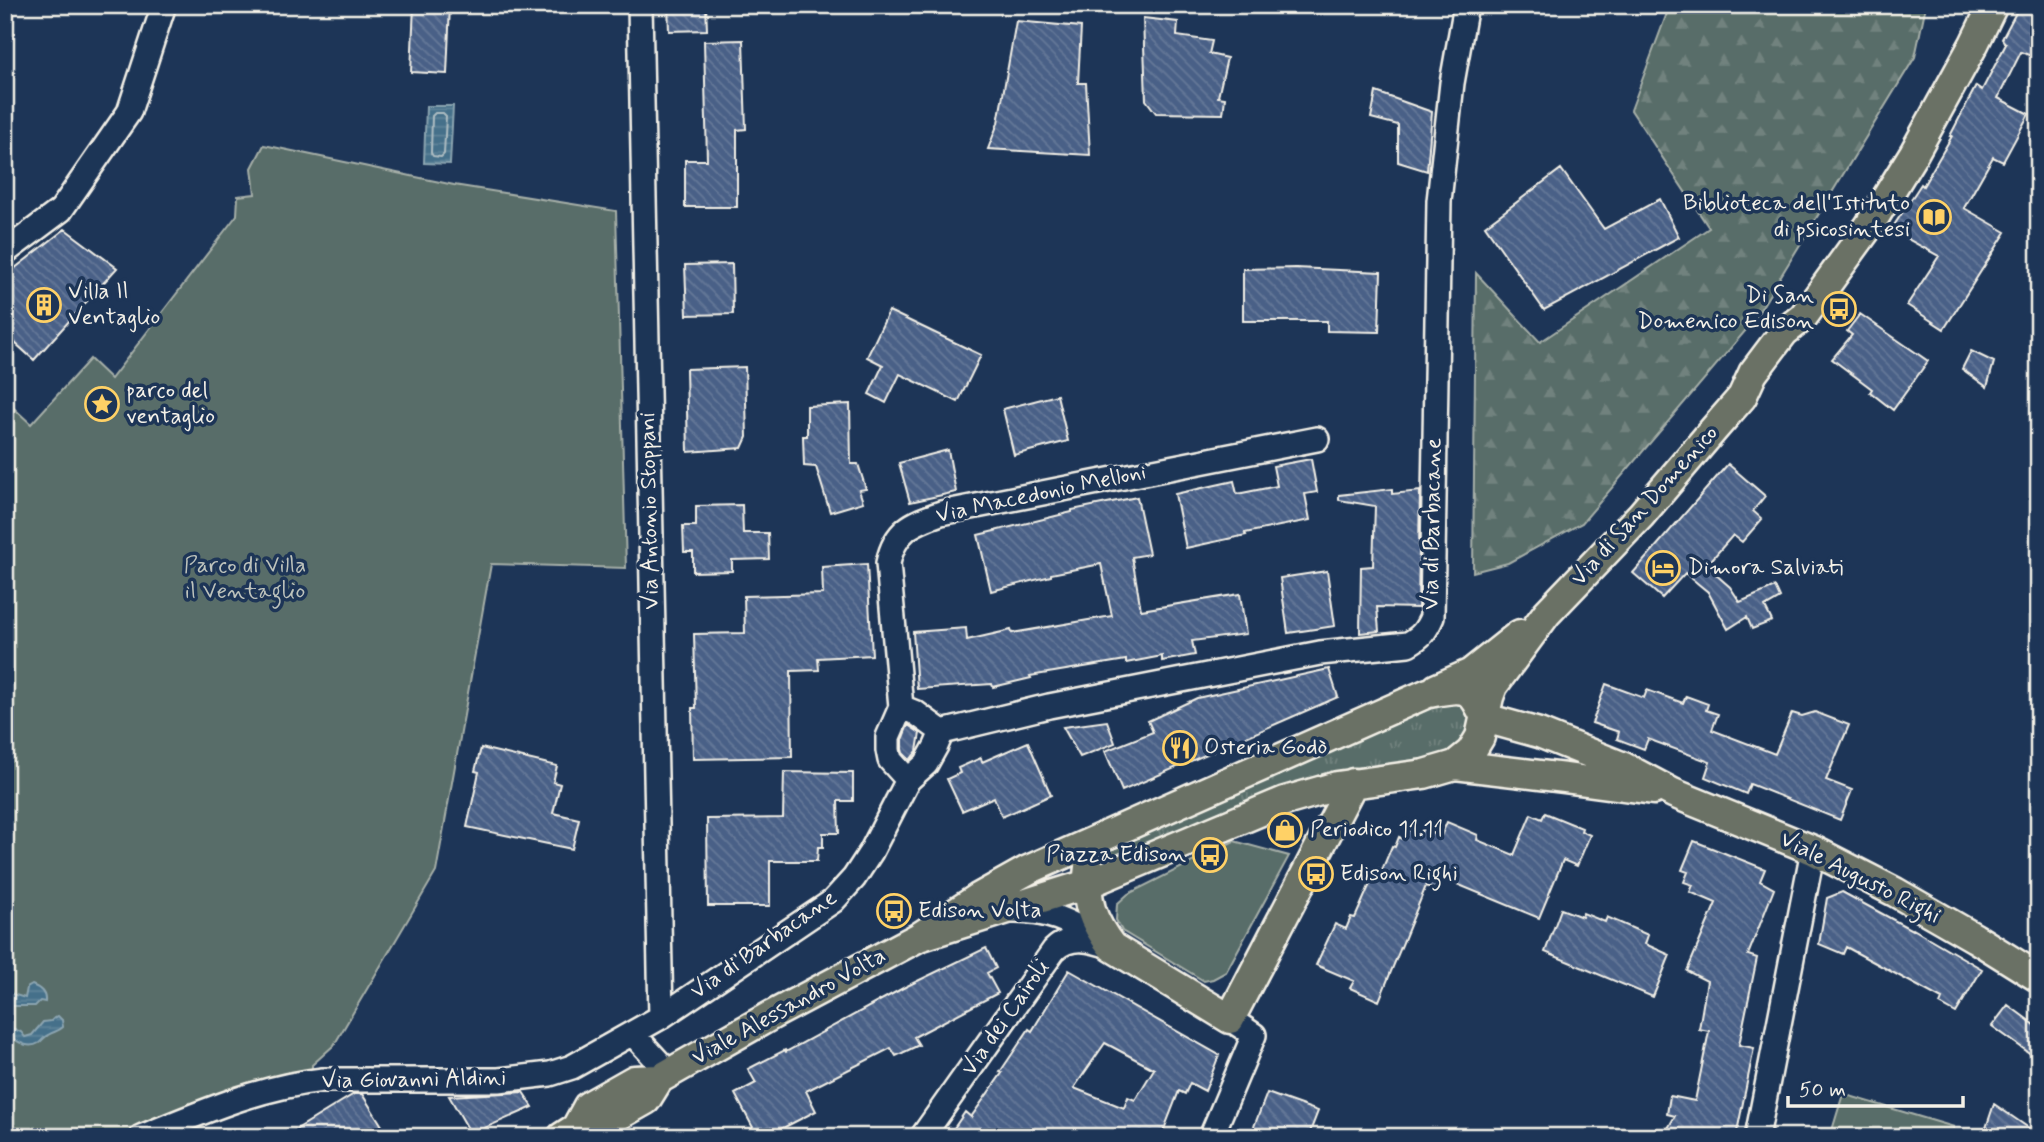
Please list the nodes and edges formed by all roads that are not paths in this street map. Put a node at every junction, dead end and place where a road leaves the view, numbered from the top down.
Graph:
1 (164, 5) edge
2 (640, 5) edge
3 (1466, 5) edge
4 (1993, 5) edge
5 (5, 252) edge
6 (1317, 439) dead end
7 (1547, 613) junction
8 (1428, 693) junction
9 (901, 707) junction
10 (1485, 718) junction
11 (942, 732) junction
12 (1455, 765) junction
13 (908, 780) junction
14 (1353, 783) junction
15 (1673, 793) junction
16 (1106, 834) junction
17 (1813, 850) junction
18 (1087, 884) junction
19 (990, 902) junction
20 (1112, 947) junction
21 (2039, 978) edge
22 (661, 1017) junction
23 (1230, 1019) junction
24 (633, 1034) junction
25 (664, 1076) junction
26 (569, 1133) edge
27 (141, 1137) edge
28 (922, 1137) edge
29 (1211, 1137) edge
30 (1757, 1137) edge

1 - 5 street
2 - 22 street, Via Antonio Stoppani
3 - 11 street, Via di Barbacane
4 - 7 main road, Via di San Domenico
6 - 9 street, Via Macedonio Melloni
7 - 8 main road, Via di San Domenico
7 - 10 main road, Via di San Domenico
8 - 10 main road
8 - 16 main road, Via di San Domenico
9 - 11 street
9 - 13 street, Via Macedonio Melloni
10 - 12 main road, Via di San Domenico
10 - 15 main road, Viale Augusto Righi
11 - 13 street, Via di Barbacane
12 - 14 main road
12 - 15 main road, Viale Augusto Righi
13 - 22 street, Via di Barbacane
14 - 18 main road
14 - 23 main road
15 - 17 main road, Viale Augusto Righi
16 - 18 main road
16 - 19 main road, Via di San Domenico
17 - 21 main road, Viale Augusto Righi
17 - 30 street
18 - 19 main road
18 - 20 main road
19 - 20 street
19 - 25 main road, Viale Alessandro Volta
20 - 23 main road
20 - 28 street, Via dei Cairoli
22 - 24 street, Via di Barbacane
23 - 29 street
24 - 25 street
24 - 27 street, Via Giovanni Aldini
25 - 26 main road, Viale Alessandro Volta

